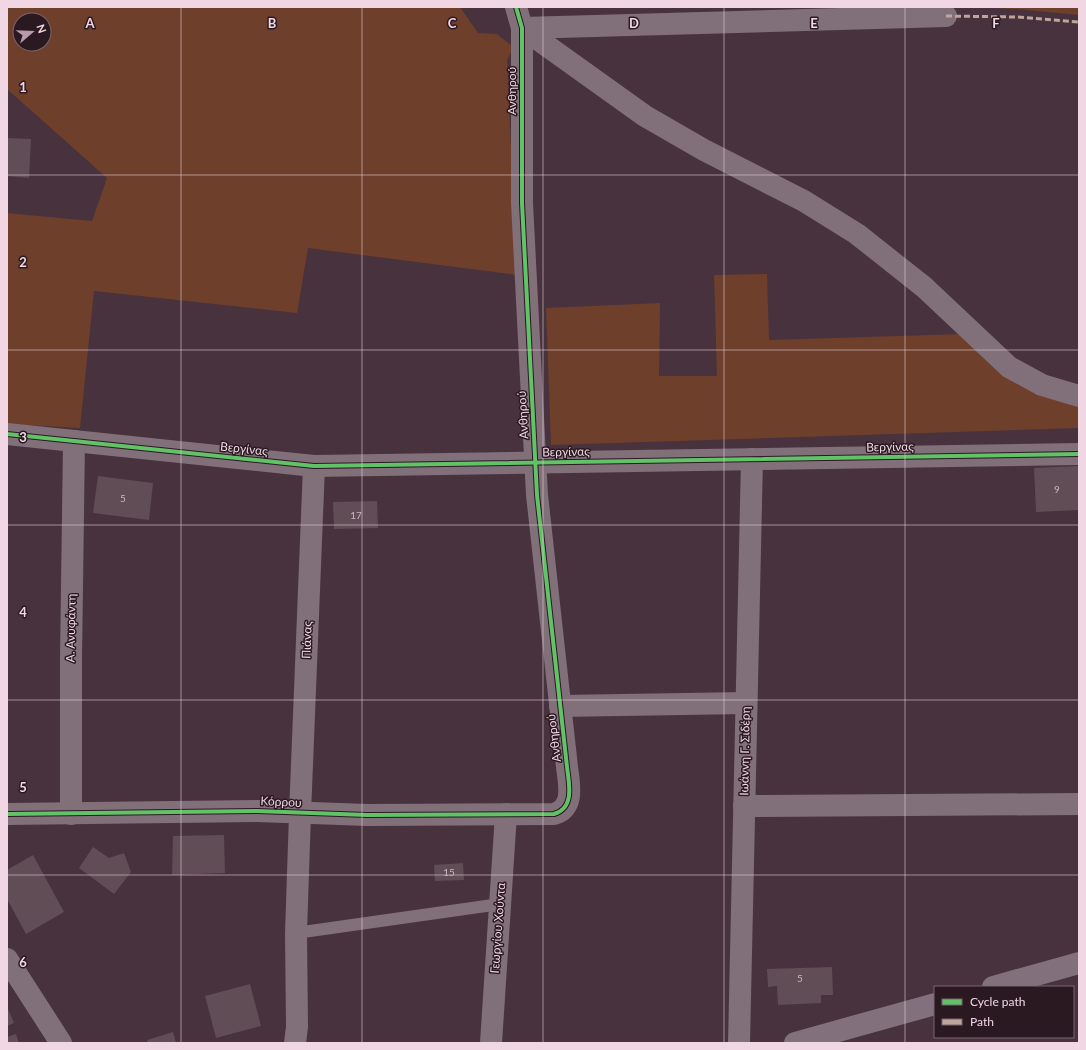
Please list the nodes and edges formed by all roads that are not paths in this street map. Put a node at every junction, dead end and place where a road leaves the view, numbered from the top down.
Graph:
1 (516, 7) edge
2 (946, 16) dead end
3 (522, 28) junction
4 (1079, 396) edge
5 (7, 434) edge
6 (74, 441) junction
7 (1079, 454) edge
8 (752, 459) junction
9 (536, 463) junction
10 (314, 466) junction
11 (746, 703) junction
12 (560, 706) junction
13 (1079, 804) edge
14 (744, 806) junction
15 (7, 814) edge
16 (71, 814) junction
17 (300, 814) junction
18 (506, 814) junction
19 (554, 814) joint
20 (500, 904) junction
21 (296, 933) junction
22 (7, 959) edge
23 (1079, 963) edge
24 (997, 986) edge
25 (934, 1004) edge
26 (61, 1043) edge
27 (295, 1043) edge
28 (491, 1043) edge
29 (739, 1043) edge
30 (795, 1043) edge

1 - 3 street, Ανθηρού
2 - 3 street
3 - 4 street
3 - 9 street, Ανθηρού
5 - 6 street, Βεργίνας
6 - 10 street, Βεργίνας
6 - 16 street, Α. Ανυφάντη
7 - 8 street, Βεργίνας
8 - 9 street, Βεργίνας
8 - 11 street, Ιωάννη Γ. Σιδέρη
9 - 10 street, Βεργίνας
9 - 12 street, Ανθηρού
10 - 17 street, Πιάνας
11 - 12 street
11 - 14 street, Ιωάννη Γ. Σιδέρη
12 - 19 street, Ανθηρού
13 - 14 street
14 - 29 street, Ιωάννη Γ. Σιδέρη
15 - 16 street, Κόρρου
16 - 17 street, Κόρρου
17 - 18 street, Κόρρου
17 - 21 street, Πιάνας
18 - 19 street, Κόρρου
18 - 20 street, Γεωργίου Χούντα
20 - 21 lane
20 - 28 street, Γεωργίου Χούντα
21 - 27 street, Πιάνας
22 - 26 street
23 - 24 street
25 - 30 street

